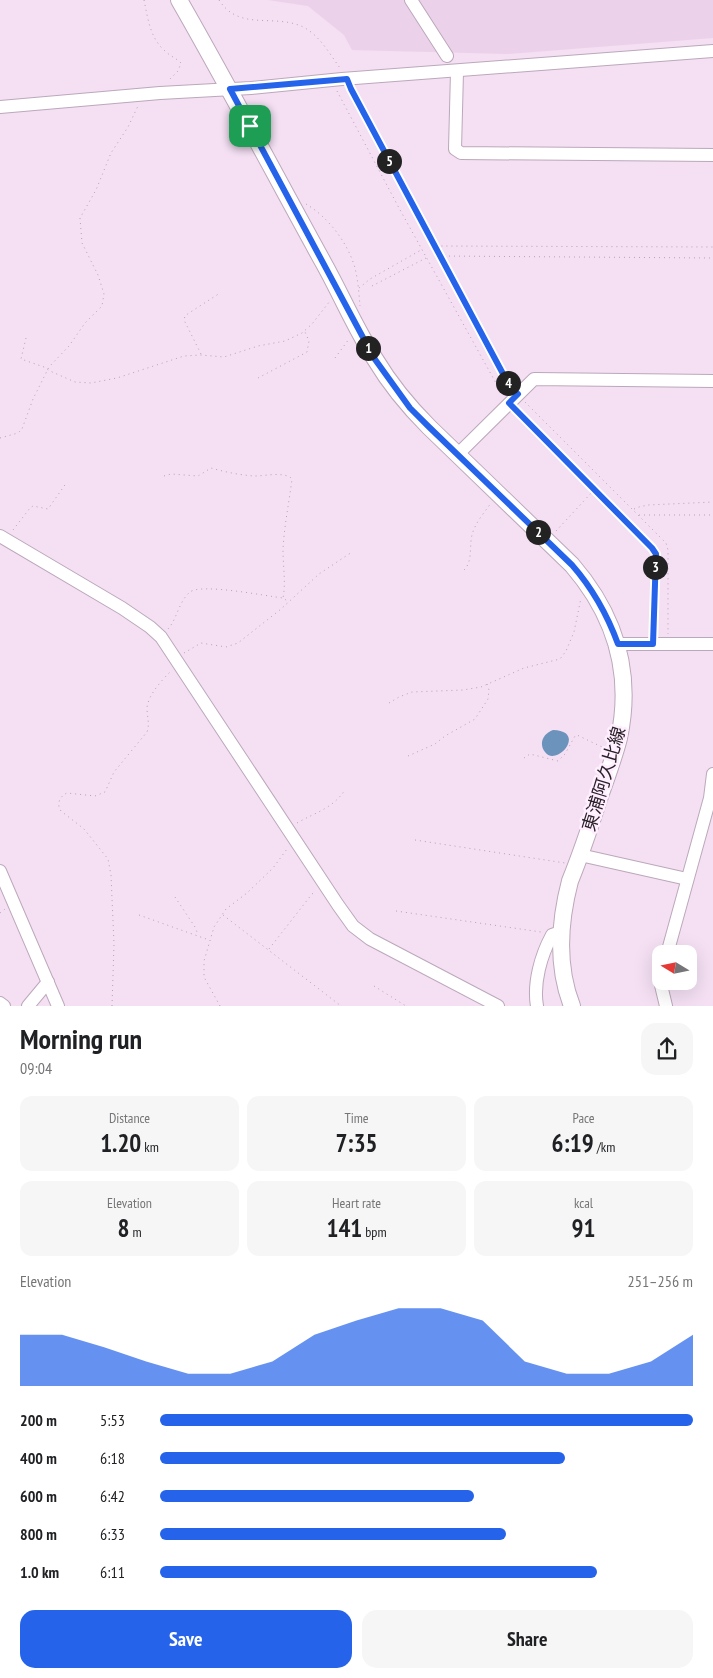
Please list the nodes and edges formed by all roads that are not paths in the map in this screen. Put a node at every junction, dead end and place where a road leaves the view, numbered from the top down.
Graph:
1 (179, 0) edge
2 (411, 0) edge
3 (713, 51) edge
4 (447, 56) dead end
5 (456, 72) junction
6 (230, 89) junction
7 (0, 107) edge
8 (713, 155) edge
9 (713, 381) edge
10 (457, 455) junction
11 (3, 538) edge
12 (618, 644) junction
13 (713, 644) edge
14 (713, 774) edge
15 (578, 860) junction
16 (0, 871) edge
17 (687, 878) junction
18 (556, 933) junction
19 (669, 945) edge
20 (48, 982) junction
21 (662, 990) edge
22 (0, 1003) edge
23 (4, 1006) edge
24 (28, 1006) edge
25 (58, 1006) edge
26 (498, 1006) edge
27 (537, 1006) edge
28 (572, 1006) edge
29 (666, 1006) edge

1 - 6 main road, 東浦阿久比線
2 - 4 street
3 - 5 street
5 - 6 street
5 - 8 street
6 - 7 street
6 - 10 main road, 東浦阿久比線
9 - 10 street
10 - 12 main road, 東浦阿久比線
11 - 26 street
12 - 13 street
12 - 15 main road, 東浦阿久比線
14 - 17 street
15 - 17 street
15 - 18 main road, 東浦阿久比線
16 - 20 street
17 - 19 street
18 - 27 street
18 - 28 main road, 東浦阿久比線
20 - 24 street
20 - 25 street
21 - 29 street
22 - 23 street

